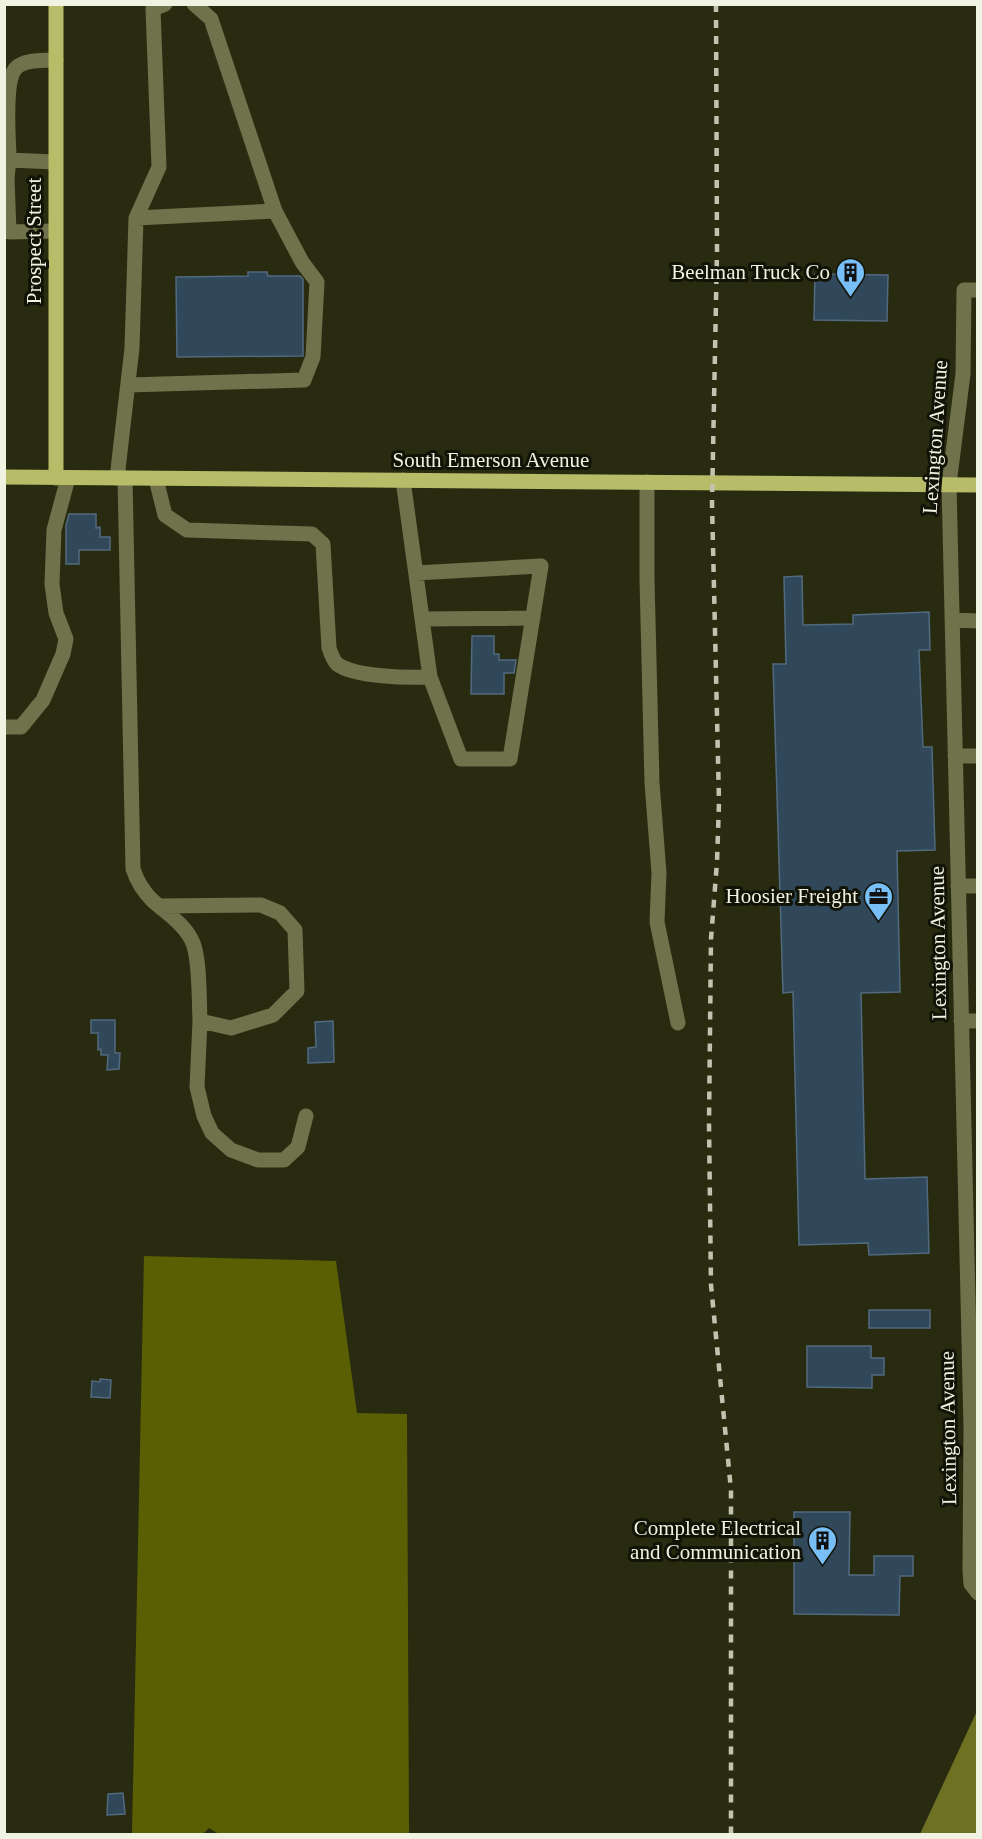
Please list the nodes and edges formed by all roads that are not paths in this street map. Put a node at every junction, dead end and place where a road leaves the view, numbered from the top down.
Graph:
1 (56, 4) edge
2 (165, 4) edge
3 (194, 4) edge
4 (56, 60) junction
5 (11, 64) edge
6 (9, 160) junction
7 (55, 162) junction
8 (275, 212) junction
9 (136, 218) junction
10 (55, 231) junction
11 (971, 290) edge
12 (128, 385) junction
13 (4, 477) edge
14 (62, 478) junction
15 (121, 478) junction
16 (156, 479) junction
17 (403, 480) junction
18 (647, 482) junction
19 (949, 484) junction
20 (978, 484) edge
21 (416, 573) junction
22 (533, 618) junction
23 (422, 619) junction
24 (952, 620) junction
25 (978, 621) edge
26 (430, 677) junction
27 (4, 727) edge
28 (956, 756) junction
29 (978, 756) edge
30 (958, 886) junction
31 (978, 886) edge
32 (159, 906) junction
33 (200, 1021) junction
34 (961, 1021) junction
35 (978, 1021) edge
36 (678, 1023) dead end
37 (306, 1116) dead end
38 (971, 1139) edge
39 (972, 1254) edge
40 (974, 1427) edge
41 (978, 1593) edge

1 - 4 main road, Prospect Street
2 - 9 street
3 - 8 street
4 - 5 street
4 - 7 main road, Prospect Street
5 - 6 street
6 - 7 street
6 - 10 street
7 - 10 main road, Prospect Street
8 - 9 street
8 - 12 street
9 - 12 street
10 - 14 main road, Prospect Street
11 - 19 street, Lexington Avenue
12 - 15 street
13 - 14 main road, South Emerson Avenue
14 - 15 main road, South Emerson Avenue
14 - 27 street
15 - 16 main road, South Emerson Avenue
15 - 32 street
16 - 17 main road, South Emerson Avenue
16 - 26 street
17 - 18 main road, South Emerson Avenue
17 - 21 street
18 - 19 main road, South Emerson Avenue
18 - 36 street
19 - 20 main road, South Emerson Avenue
19 - 24 street, Lexington Avenue
21 - 22 street
21 - 23 street
22 - 23 street
22 - 26 street
23 - 26 street
24 - 25 street
24 - 28 street, Lexington Avenue
28 - 29 street
28 - 30 street, Lexington Avenue
30 - 31 street
30 - 34 street, Lexington Avenue
32 - 33 street
32 - 33 street
33 - 37 street
34 - 35 street
34 - 38 street, Lexington Avenue
38 - 39 street, Lexington Avenue
39 - 40 street, Lexington Avenue
40 - 41 street, Lexington Avenue

